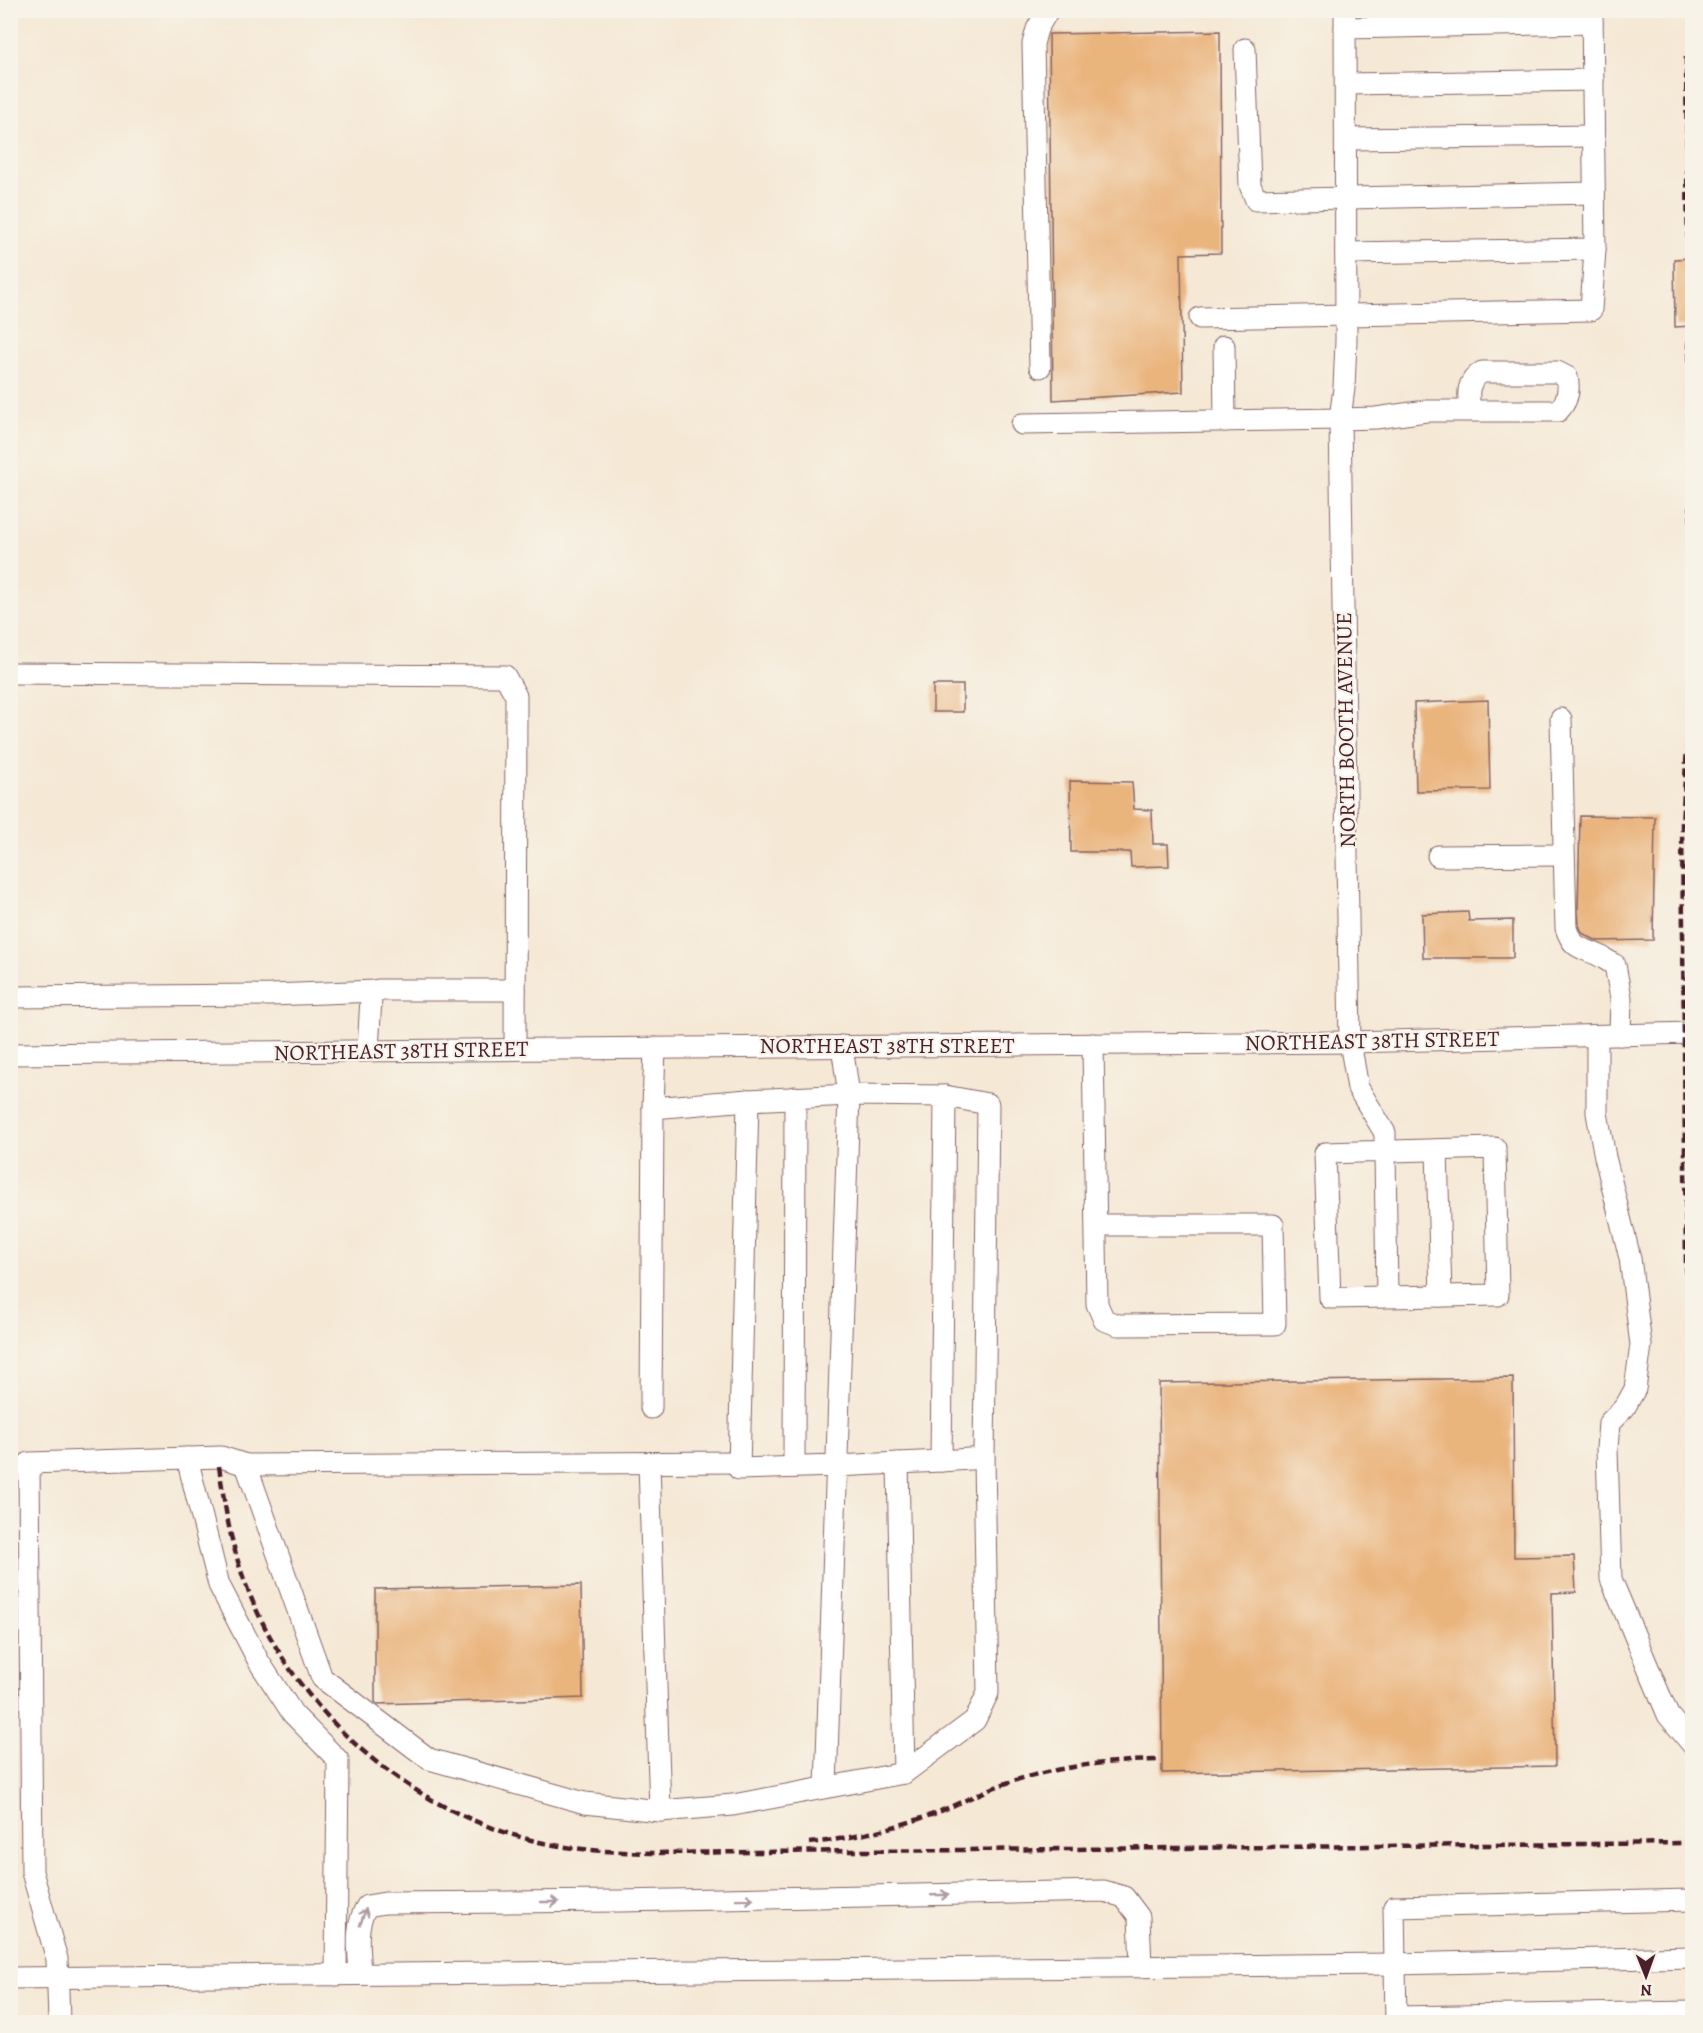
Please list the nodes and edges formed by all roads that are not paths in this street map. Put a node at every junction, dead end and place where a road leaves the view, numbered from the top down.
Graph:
1 (1048, 10) edge
2 (1592, 16) edge
3 (1345, 19) edge
4 (1245, 49) dead end
5 (1593, 80) junction
6 (1346, 84) junction
7 (1593, 136) junction
8 (1346, 139) junction
9 (1594, 194) junction
10 (1346, 199) junction
11 (1595, 249) junction
12 (1346, 253) junction
13 (1346, 316) junction
14 (1200, 318) dead end
15 (1224, 346) dead end
16 (1040, 367) dead end
17 (1470, 411) dead end
18 (1340, 419) junction
19 (1225, 421) junction
20 (1022, 424) dead end
21 (10, 673) edge
22 (1561, 719) dead end
23 (1564, 855) junction
24 (1438, 856) dead end
25 (515, 990) junction
26 (376, 991) junction
27 (10, 997) edge
28 (1692, 1033) edge
29 (1620, 1035) junction
30 (1597, 1036) junction
31 (1350, 1042) junction
32 (1093, 1044) junction
33 (842, 1046) junction
34 (655, 1047) junction
35 (515, 1049) junction
36 (368, 1050) junction
37 (10, 1054) edge
38 (849, 1095) junction
39 (945, 1096) junction
40 (795, 1097) junction
41 (748, 1100) junction
42 (653, 1108) junction
43 (1437, 1150) junction
44 (1385, 1151) junction
45 (1096, 1225) junction
46 (1441, 1296) junction
47 (1387, 1297) junction
48 (651, 1408) dead end
49 (188, 1458) junction
50 (984, 1458) junction
51 (941, 1461) junction
52 (740, 1462) junction
53 (649, 1463) junction
54 (898, 1463) junction
55 (246, 1465) junction
56 (836, 1466) junction
57 (794, 1467) junction
58 (1692, 1744) edge
59 (904, 1773) junction
60 (826, 1787) junction
61 (660, 1811) junction
62 (1692, 1900) edge
63 (1692, 1957) edge
64 (1395, 1964) junction
65 (1141, 1967) junction
66 (360, 1974) junction
67 (336, 1975) junction
68 (57, 1977) junction
69 (10, 1978) edge
70 (1692, 2012) edge
71 (1396, 2020) edge
72 (59, 2022) edge

1 - 16 street
2 - 3 street
2 - 5 street
3 - 6 street, NORTH BOOTH AVENUE
4 - 10 street
5 - 6 street
5 - 7 street
6 - 8 street, NORTH BOOTH AVENUE
7 - 8 street
7 - 9 street
8 - 10 street, NORTH BOOTH AVENUE
9 - 10 street
9 - 11 street
10 - 12 street, NORTH BOOTH AVENUE
11 - 12 street
11 - 13 street
12 - 13 street, NORTH BOOTH AVENUE
13 - 14 street
13 - 18 street, NORTH BOOTH AVENUE
15 - 19 street
17 - 18 street
18 - 19 street
18 - 31 street, NORTH BOOTH AVENUE
19 - 20 street
21 - 25 street
22 - 23 street
23 - 24 street
23 - 29 street
25 - 26 street
25 - 35 street
26 - 27 street
26 - 36 street
28 - 29 street, NORTHEAST 38TH STREET
29 - 30 street, NORTHEAST 38TH STREET
30 - 31 street, NORTHEAST 38TH STREET
30 - 58 street
31 - 32 street, NORTHEAST 38TH STREET
31 - 44 street, NORTH BOOTH AVENUE
32 - 33 street, NORTHEAST 38TH STREET
32 - 45 street
33 - 34 street, NORTHEAST 38TH STREET
33 - 38 street
34 - 35 street, NORTHEAST 38TH STREET
34 - 42 street
35 - 36 street, NORTHEAST 38TH STREET
36 - 37 street, NORTHEAST 38TH STREET
38 - 39 street
38 - 40 street
38 - 56 street
39 - 50 street
39 - 51 street
40 - 41 street
40 - 57 street
41 - 42 street
41 - 52 street
42 - 48 street
43 - 44 street
43 - 46 street
43 - 46 street
44 - 47 street, NORTH BOOTH AVENUE
44 - 47 street
45 - 45 street
46 - 47 street
49 - 55 street
49 - 67 street
49 - 68 street
50 - 51 street
50 - 59 street
51 - 54 street
52 - 53 street
52 - 57 street
53 - 55 street
53 - 61 street
54 - 56 street
54 - 59 street
55 - 61 street
56 - 57 street
56 - 60 street
59 - 60 street
60 - 61 street
62 - 64 street
63 - 64 street
64 - 65 street
64 - 71 street
65 - 66 street
66 -> 65 street
66 - 67 street
67 - 68 street
68 - 69 street
68 - 72 street
70 - 71 street

